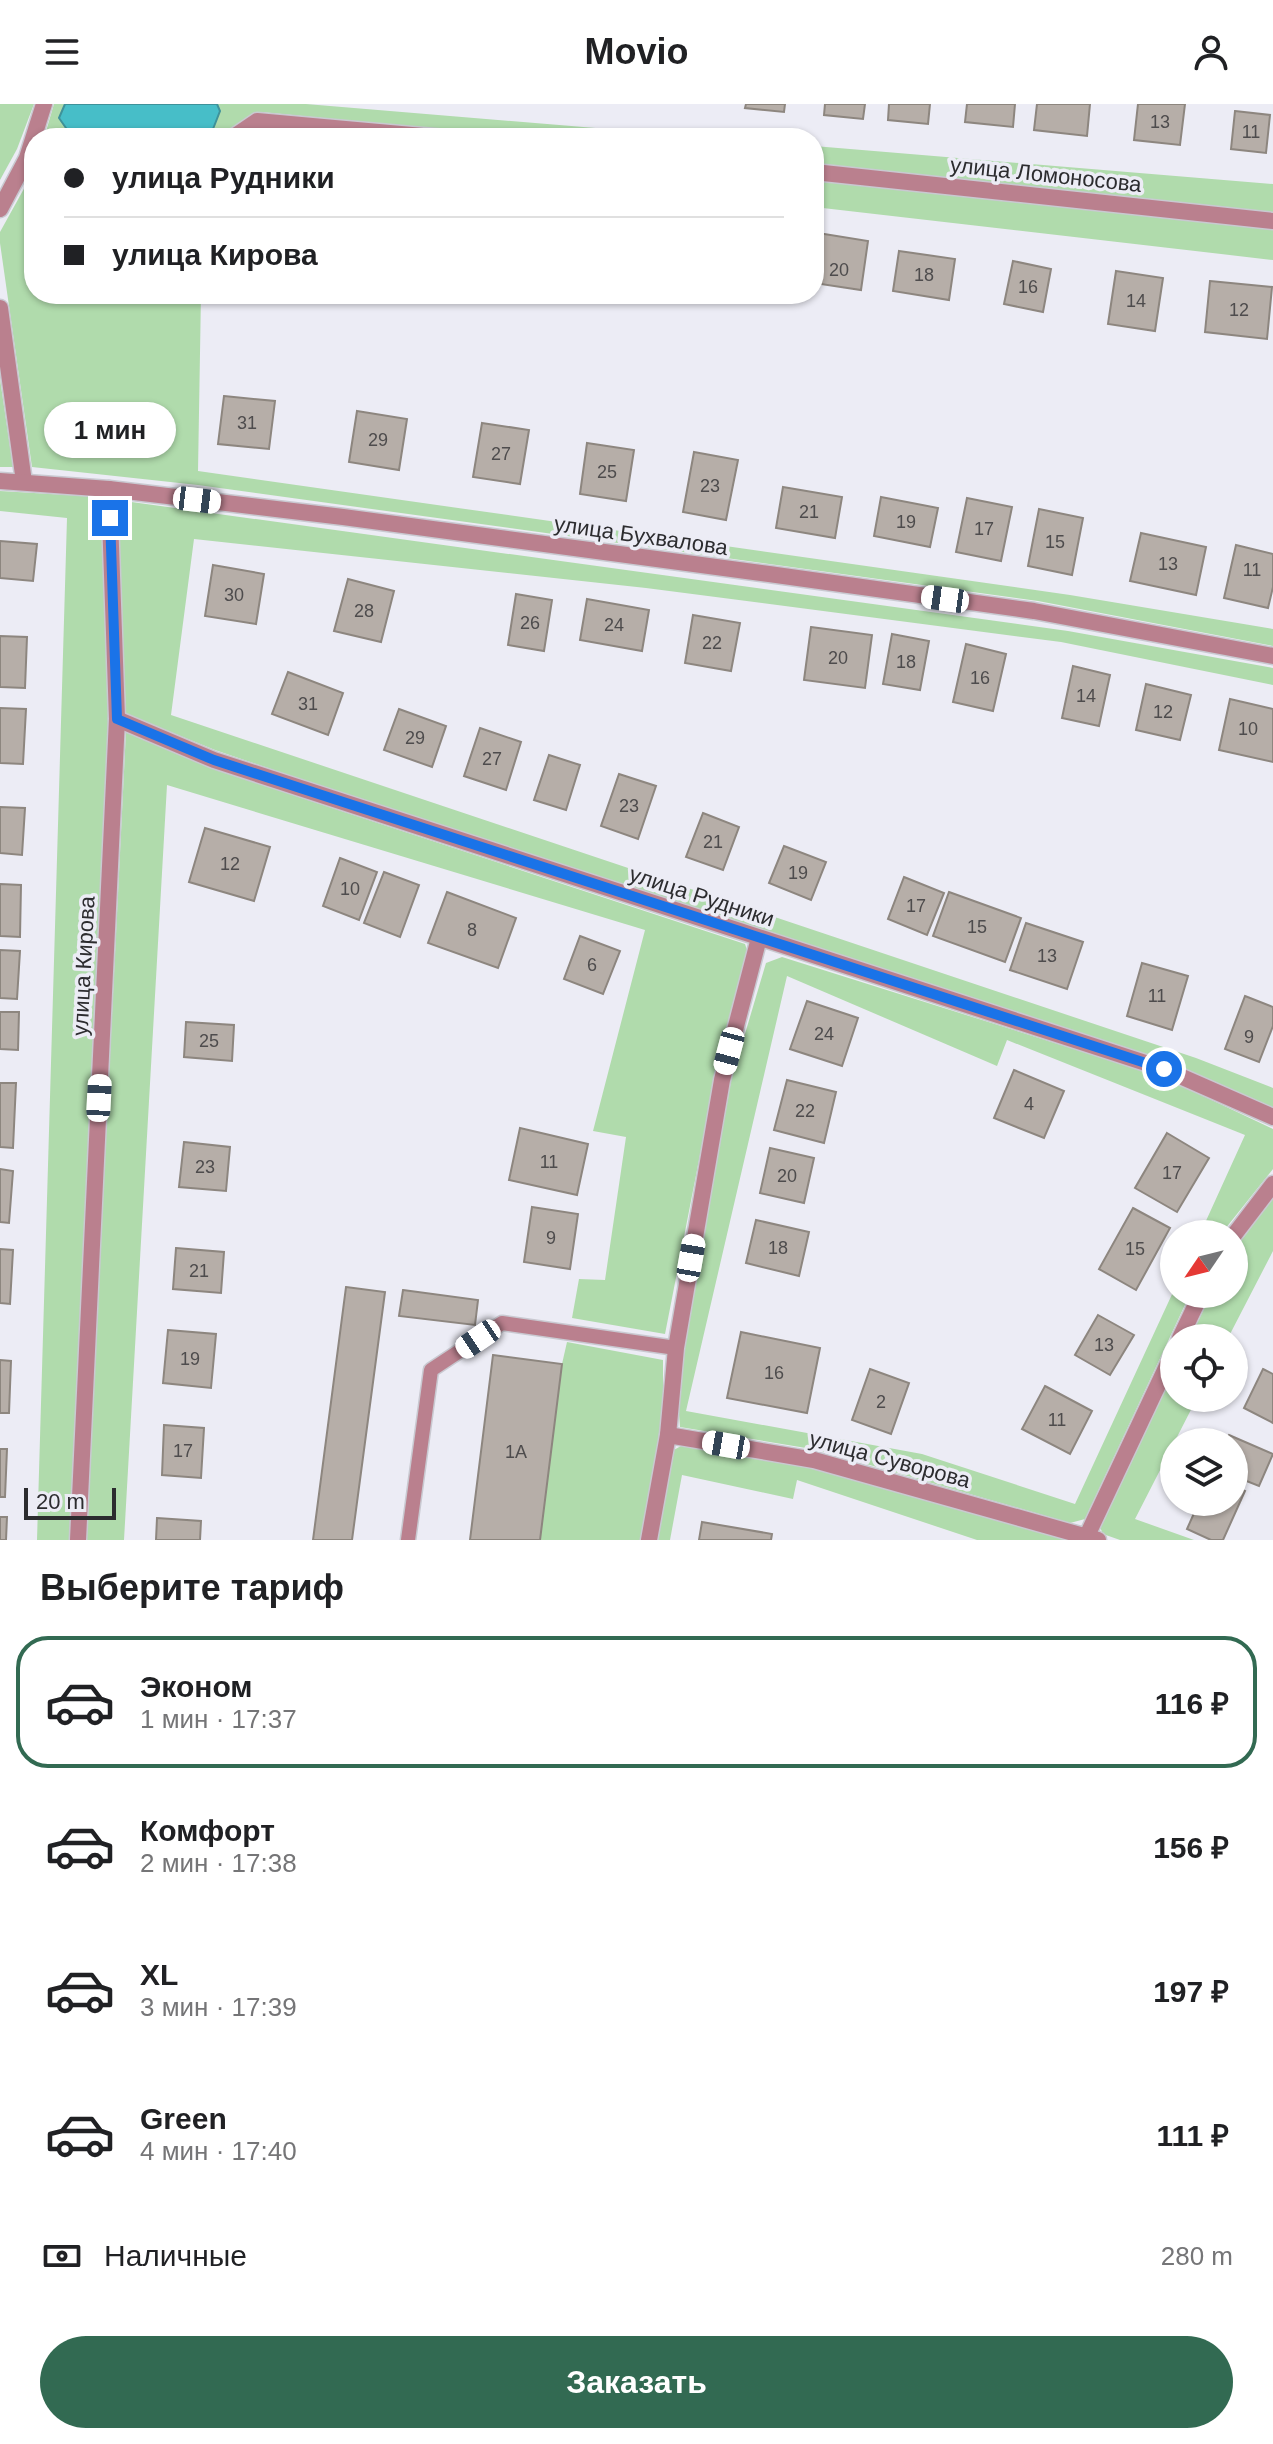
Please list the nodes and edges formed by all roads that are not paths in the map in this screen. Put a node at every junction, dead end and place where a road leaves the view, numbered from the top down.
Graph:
1 (44, 104) edge
2 (38, 128) edge
3 (247, 128) edge
4 (334, 128) edge
5 (24, 170) edge
6 (824, 173) edge
7 (0, 209) edge
8 (1273, 221) edge
9 (0, 308) edge
10 (0, 481) edge
11 (24, 482) junction
12 (109, 489) junction
13 (1273, 656) edge
14 (117, 719) junction
15 (759, 938) junction
16 (1273, 1117) edge
17 (1273, 1184) edge
18 (1245, 1220) edge
19 (676, 1348) junction
20 (1160, 1382) edge
21 (668, 1435) junction
22 (1090, 1539) edge
23 (78, 1540) edge
24 (408, 1540) edge
25 (649, 1540) edge

1 - 2 street
3 - 4 street
5 - 7 street
6 - 8 street, улица Ломоносова
9 - 11 street
10 - 11 street, улица Бухвалова
11 - 12 street, улица Бухвалова
12 - 13 street, улица Бухвалова
12 - 14 street, улица Кирова
14 - 15 street, улица Рудники
14 - 23 street, улица Кирова
15 - 16 street, улица Рудники
15 - 19 street
17 - 18 street
19 - 21 street
19 - 24 lane
20 - 22 street
21 - 22 street, улица Суворова
21 - 25 street

